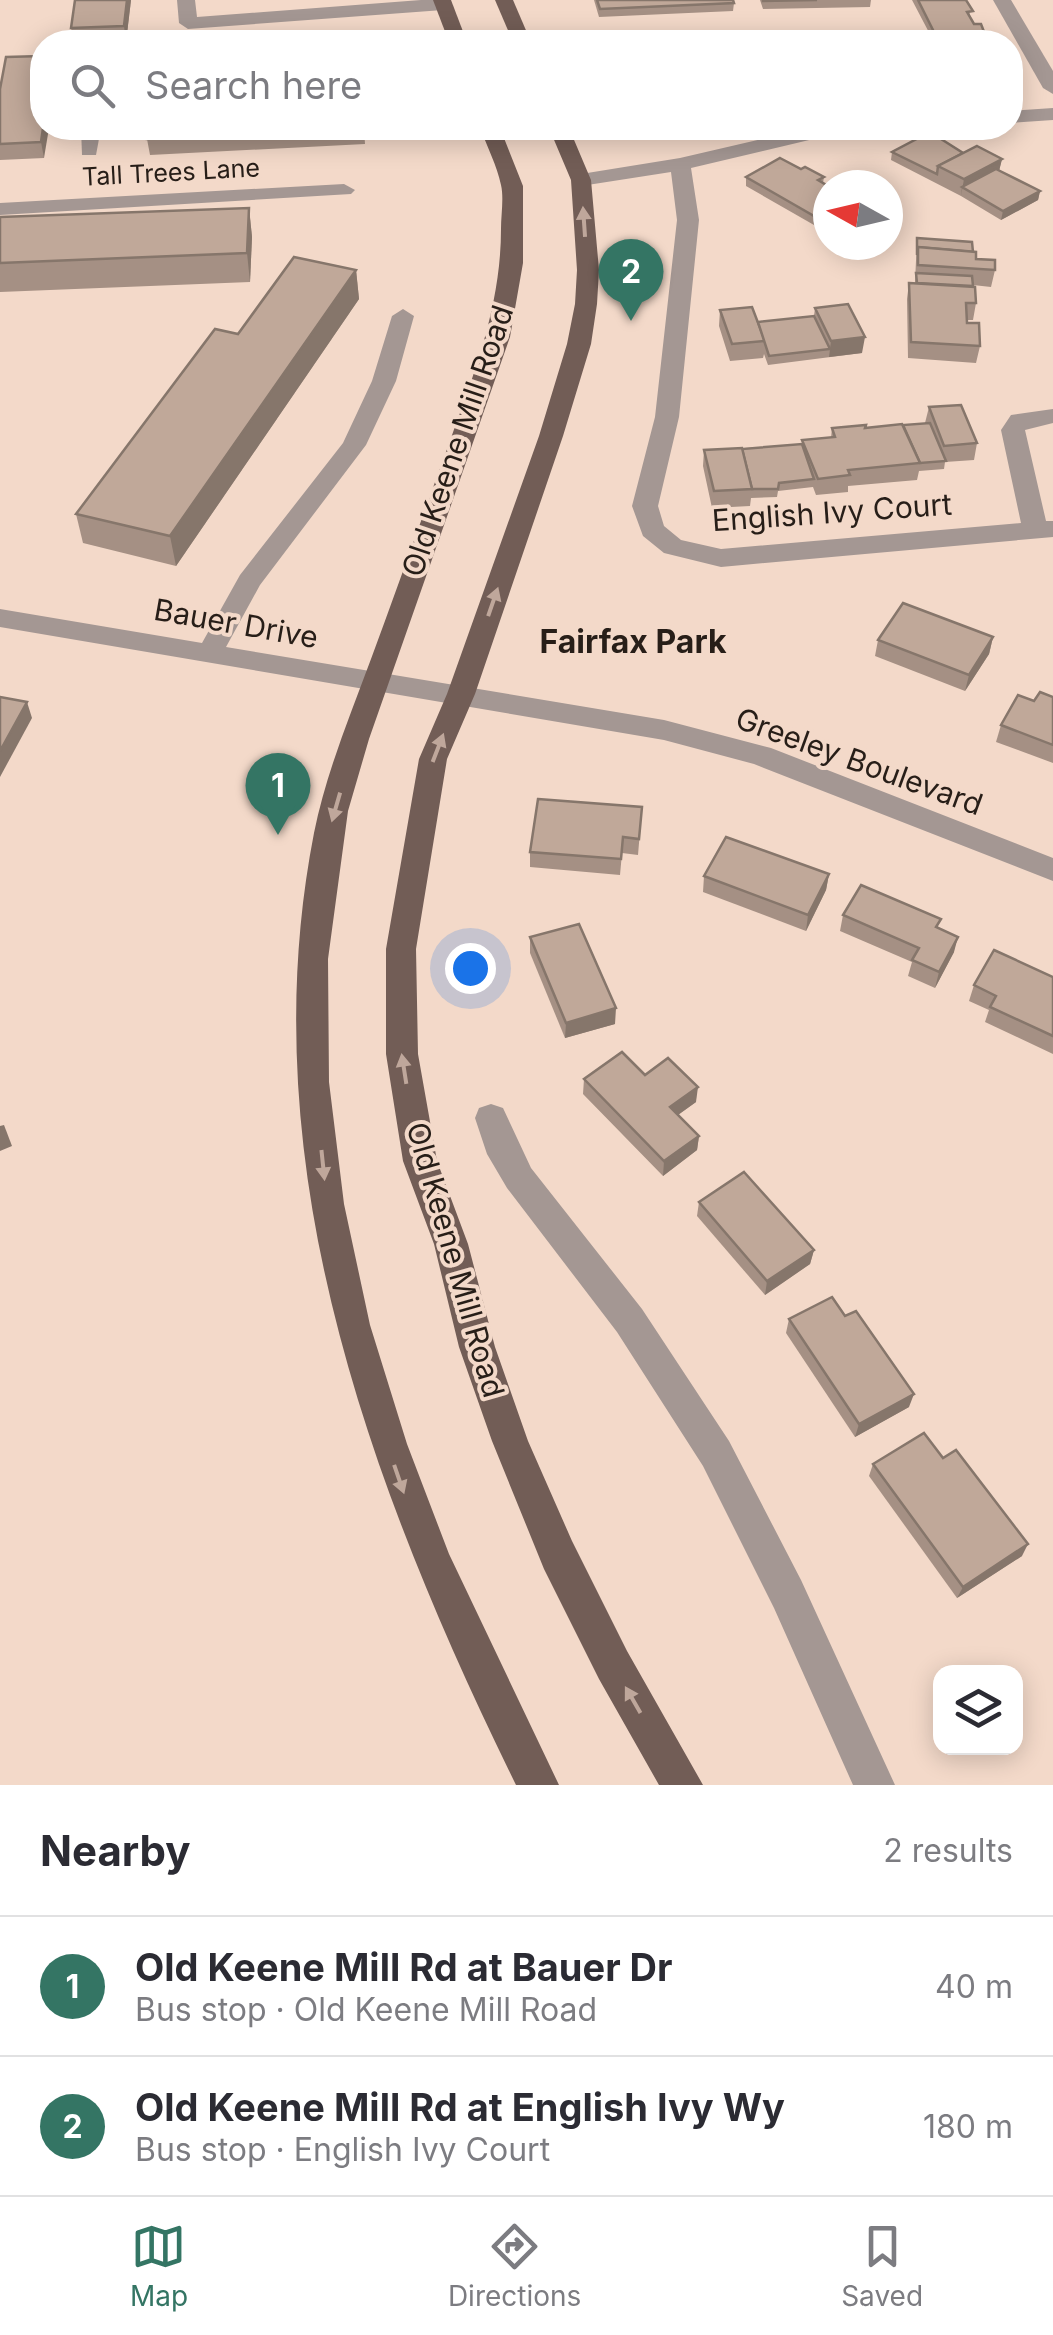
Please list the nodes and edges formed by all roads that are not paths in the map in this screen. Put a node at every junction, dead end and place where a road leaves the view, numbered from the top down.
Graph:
1 (186, 0) edge
2 (504, 0) edge
3 (1002, 0) edge
4 (443, 2) edge
5 (454, 30) edge
6 (517, 30) edge
7 (1019, 30) edge
8 (1023, 36) edge
9 (1053, 88) edge
10 (1053, 114) edge
11 (1023, 116) edge
12 (90, 140) edge
13 (495, 140) edge
14 (564, 140) edge
15 (783, 140) edge
16 (89, 152) dead end
17 (680, 164) junction
18 (581, 180) junction
19 (344, 190) dead end
20 (0, 209) edge
21 (403, 316) dead end
22 (1053, 416) edge
23 (1044, 530) edge
24 (0, 618) edge
25 (210, 652) junction
26 (376, 681) junction
27 (461, 694) junction
28 (1053, 870) edge
29 (491, 1118) dead end
30 (538, 1785) edge
31 (682, 1785) edge
32 (874, 1785) edge

1 - 4 street
2 - 6 main road
3 - 7 street
4 - 5 main road
8 - 9 street
10 - 11 street
12 - 16 street
13 - 26 main road, Old Keene Mill Road
14 - 18 main road, Old Keene Mill Road
15 - 17 street
17 - 18 street
17 - 23 street, English Ivy Court
27 -> 18 main road, Old Keene Mill Road
19 - 20 street, Tall Trees Lane
21 - 25 street
22 - 23 street, English Ivy Court
24 - 25 street, Bauer Drive
25 - 26 street, Bauer Drive
26 - 27 street, Bauer Drive
26 -> 30 main road, Old Keene Mill Road
27 - 28 street, Greeley Boulevard
31 -> 27 main road, Old Keene Mill Road
29 - 32 street

